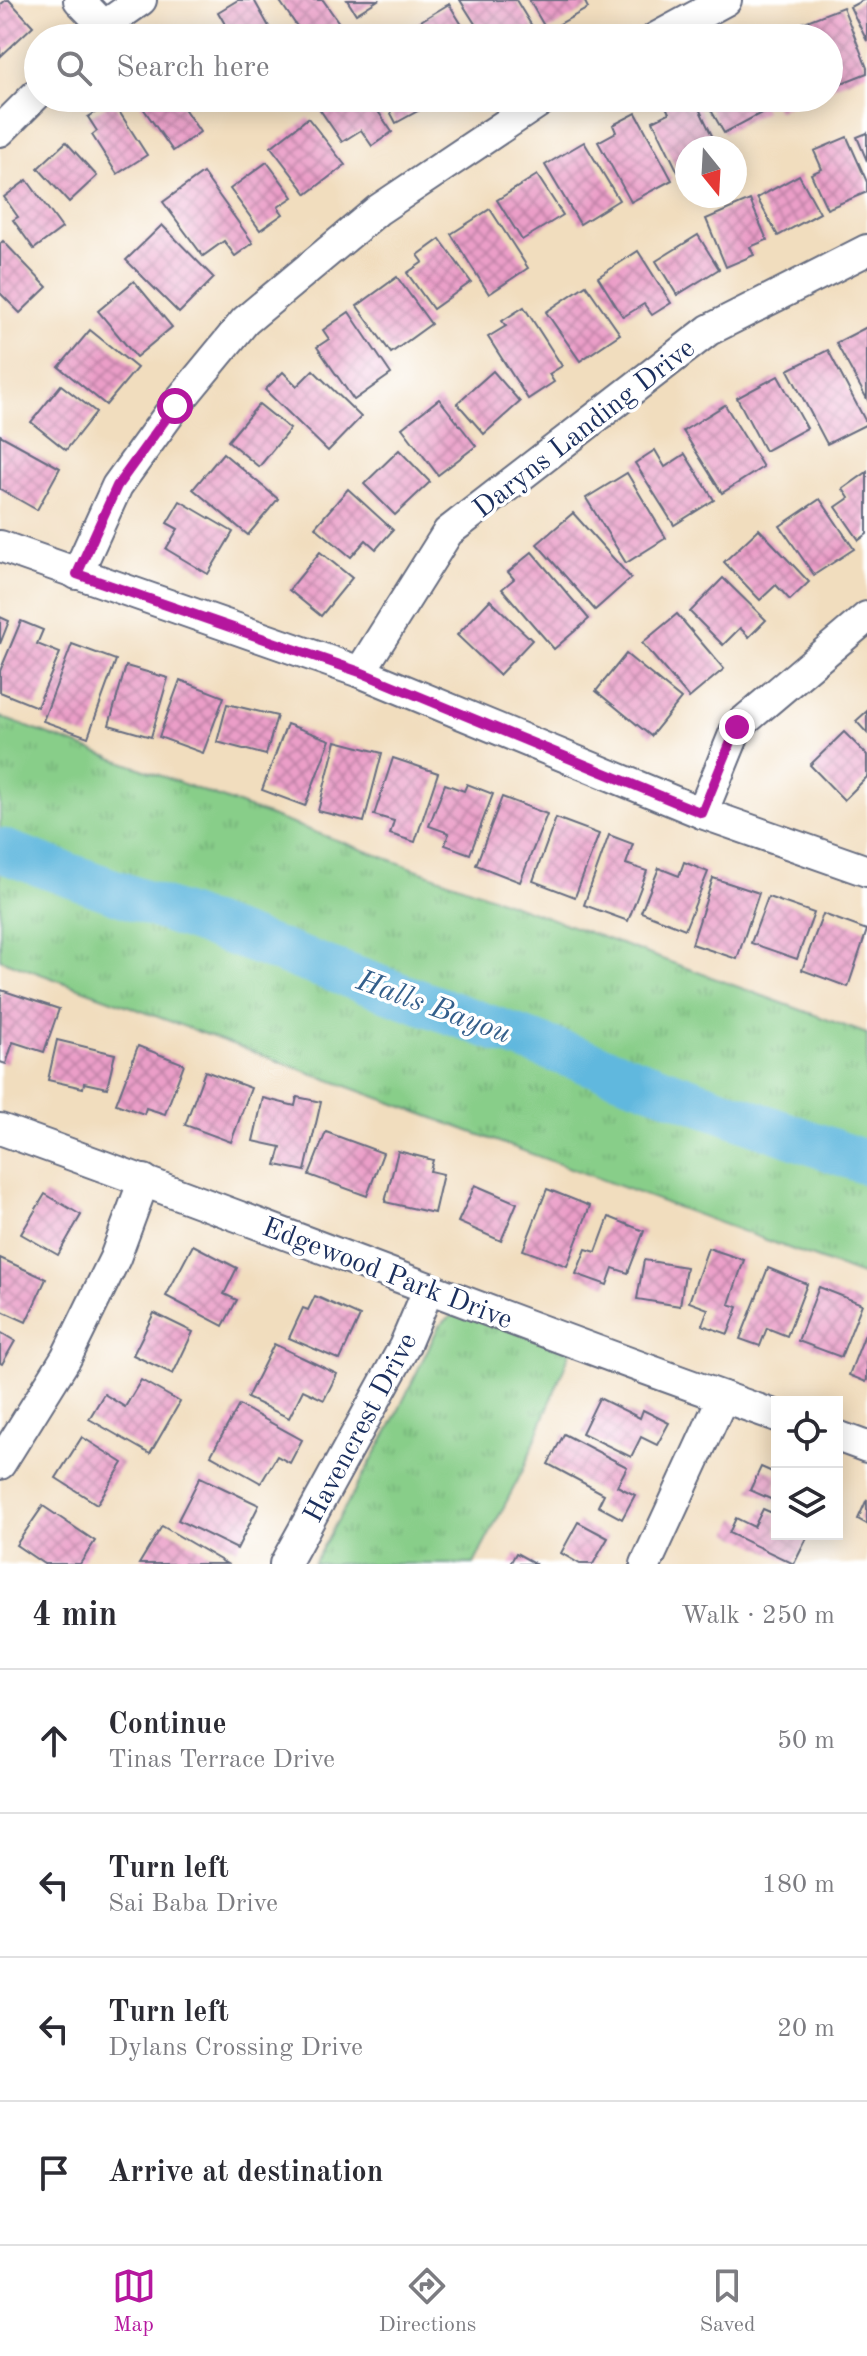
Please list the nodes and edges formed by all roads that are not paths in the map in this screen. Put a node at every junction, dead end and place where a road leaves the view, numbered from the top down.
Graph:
1 (79, 0) edge
2 (141, 0) edge
3 (726, 0) edge
4 (93, 24) edge
5 (109, 24) edge
6 (682, 24) edge
7 (24, 107) edge
8 (524, 112) edge
9 (0, 131) edge
10 (867, 250) edge
11 (0, 546) edge
12 (77, 574) junction
13 (867, 617) edge
14 (360, 672) junction
15 (702, 813) junction
16 (867, 871) edge
17 (0, 1129) edge
18 (144, 1180) junction
19 (429, 1288) junction
20 (723, 1397) junction
21 (771, 1414) edge
22 (843, 1438) edge
23 (867, 1447) edge
24 (0, 1464) edge
25 (285, 1564) edge
26 (646, 1564) edge

1 - 4 street
2 - 5 street
3 - 6 street
7 - 9 street
8 - 12 street
10 - 14 street, Daryns Landing Drive
11 - 12 street
12 - 14 street
13 - 15 street
14 - 15 street
15 - 16 street
17 - 18 street, Edgewood Park Drive
18 - 19 street, Edgewood Park Drive
18 - 24 street
19 - 20 street, Edgewood Park Drive
19 - 25 street, Havencrest Drive
20 - 21 street, Edgewood Park Drive
20 - 26 street
22 - 23 street

